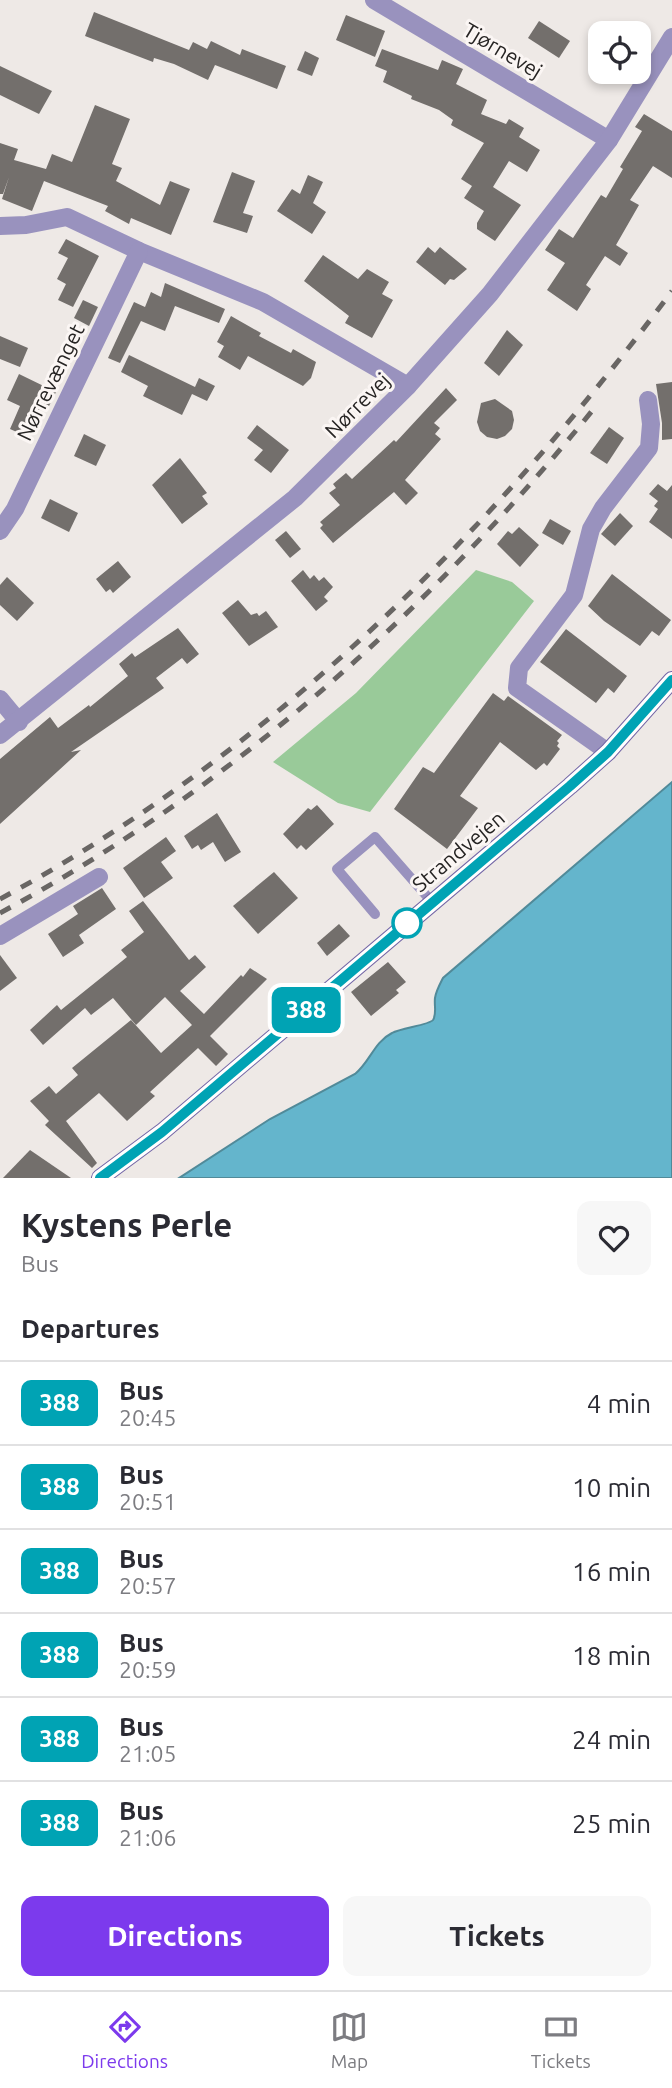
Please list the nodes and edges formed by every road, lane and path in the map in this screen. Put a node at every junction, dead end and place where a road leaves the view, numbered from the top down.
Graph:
1 (374, 0) edge
2 (672, 37) edge
3 (608, 140) junction
4 (0, 226) edge
5 (139, 251) junction
6 (408, 386) junction
7 (648, 400) dead end
8 (0, 531) edge
9 (672, 680) edge
10 (0, 699) edge
11 (19, 722) junction
12 (0, 734) edge
13 (608, 752) junction
14 (99, 877) dead end
15 (432, 902) junction
16 (375, 914) dead end
17 (0, 936) edge
18 (100, 1178) edge

1 - 3 street, Tjørnevej
2 - 3 street, Nørrevej
3 - 6 street, Nørrevej
4 - 5 street
5 - 6 street
5 - 8 street, Nørrevænget
6 - 11 street, Nørrevej
7 - 13 street
9 - 13 main road, Strandvejen
10 - 11 street
11 - 12 street, Nørrevej
13 - 15 main road, Strandvejen
14 - 17 street
15 - 16 lane
15 - 18 main road, Strandvejen

